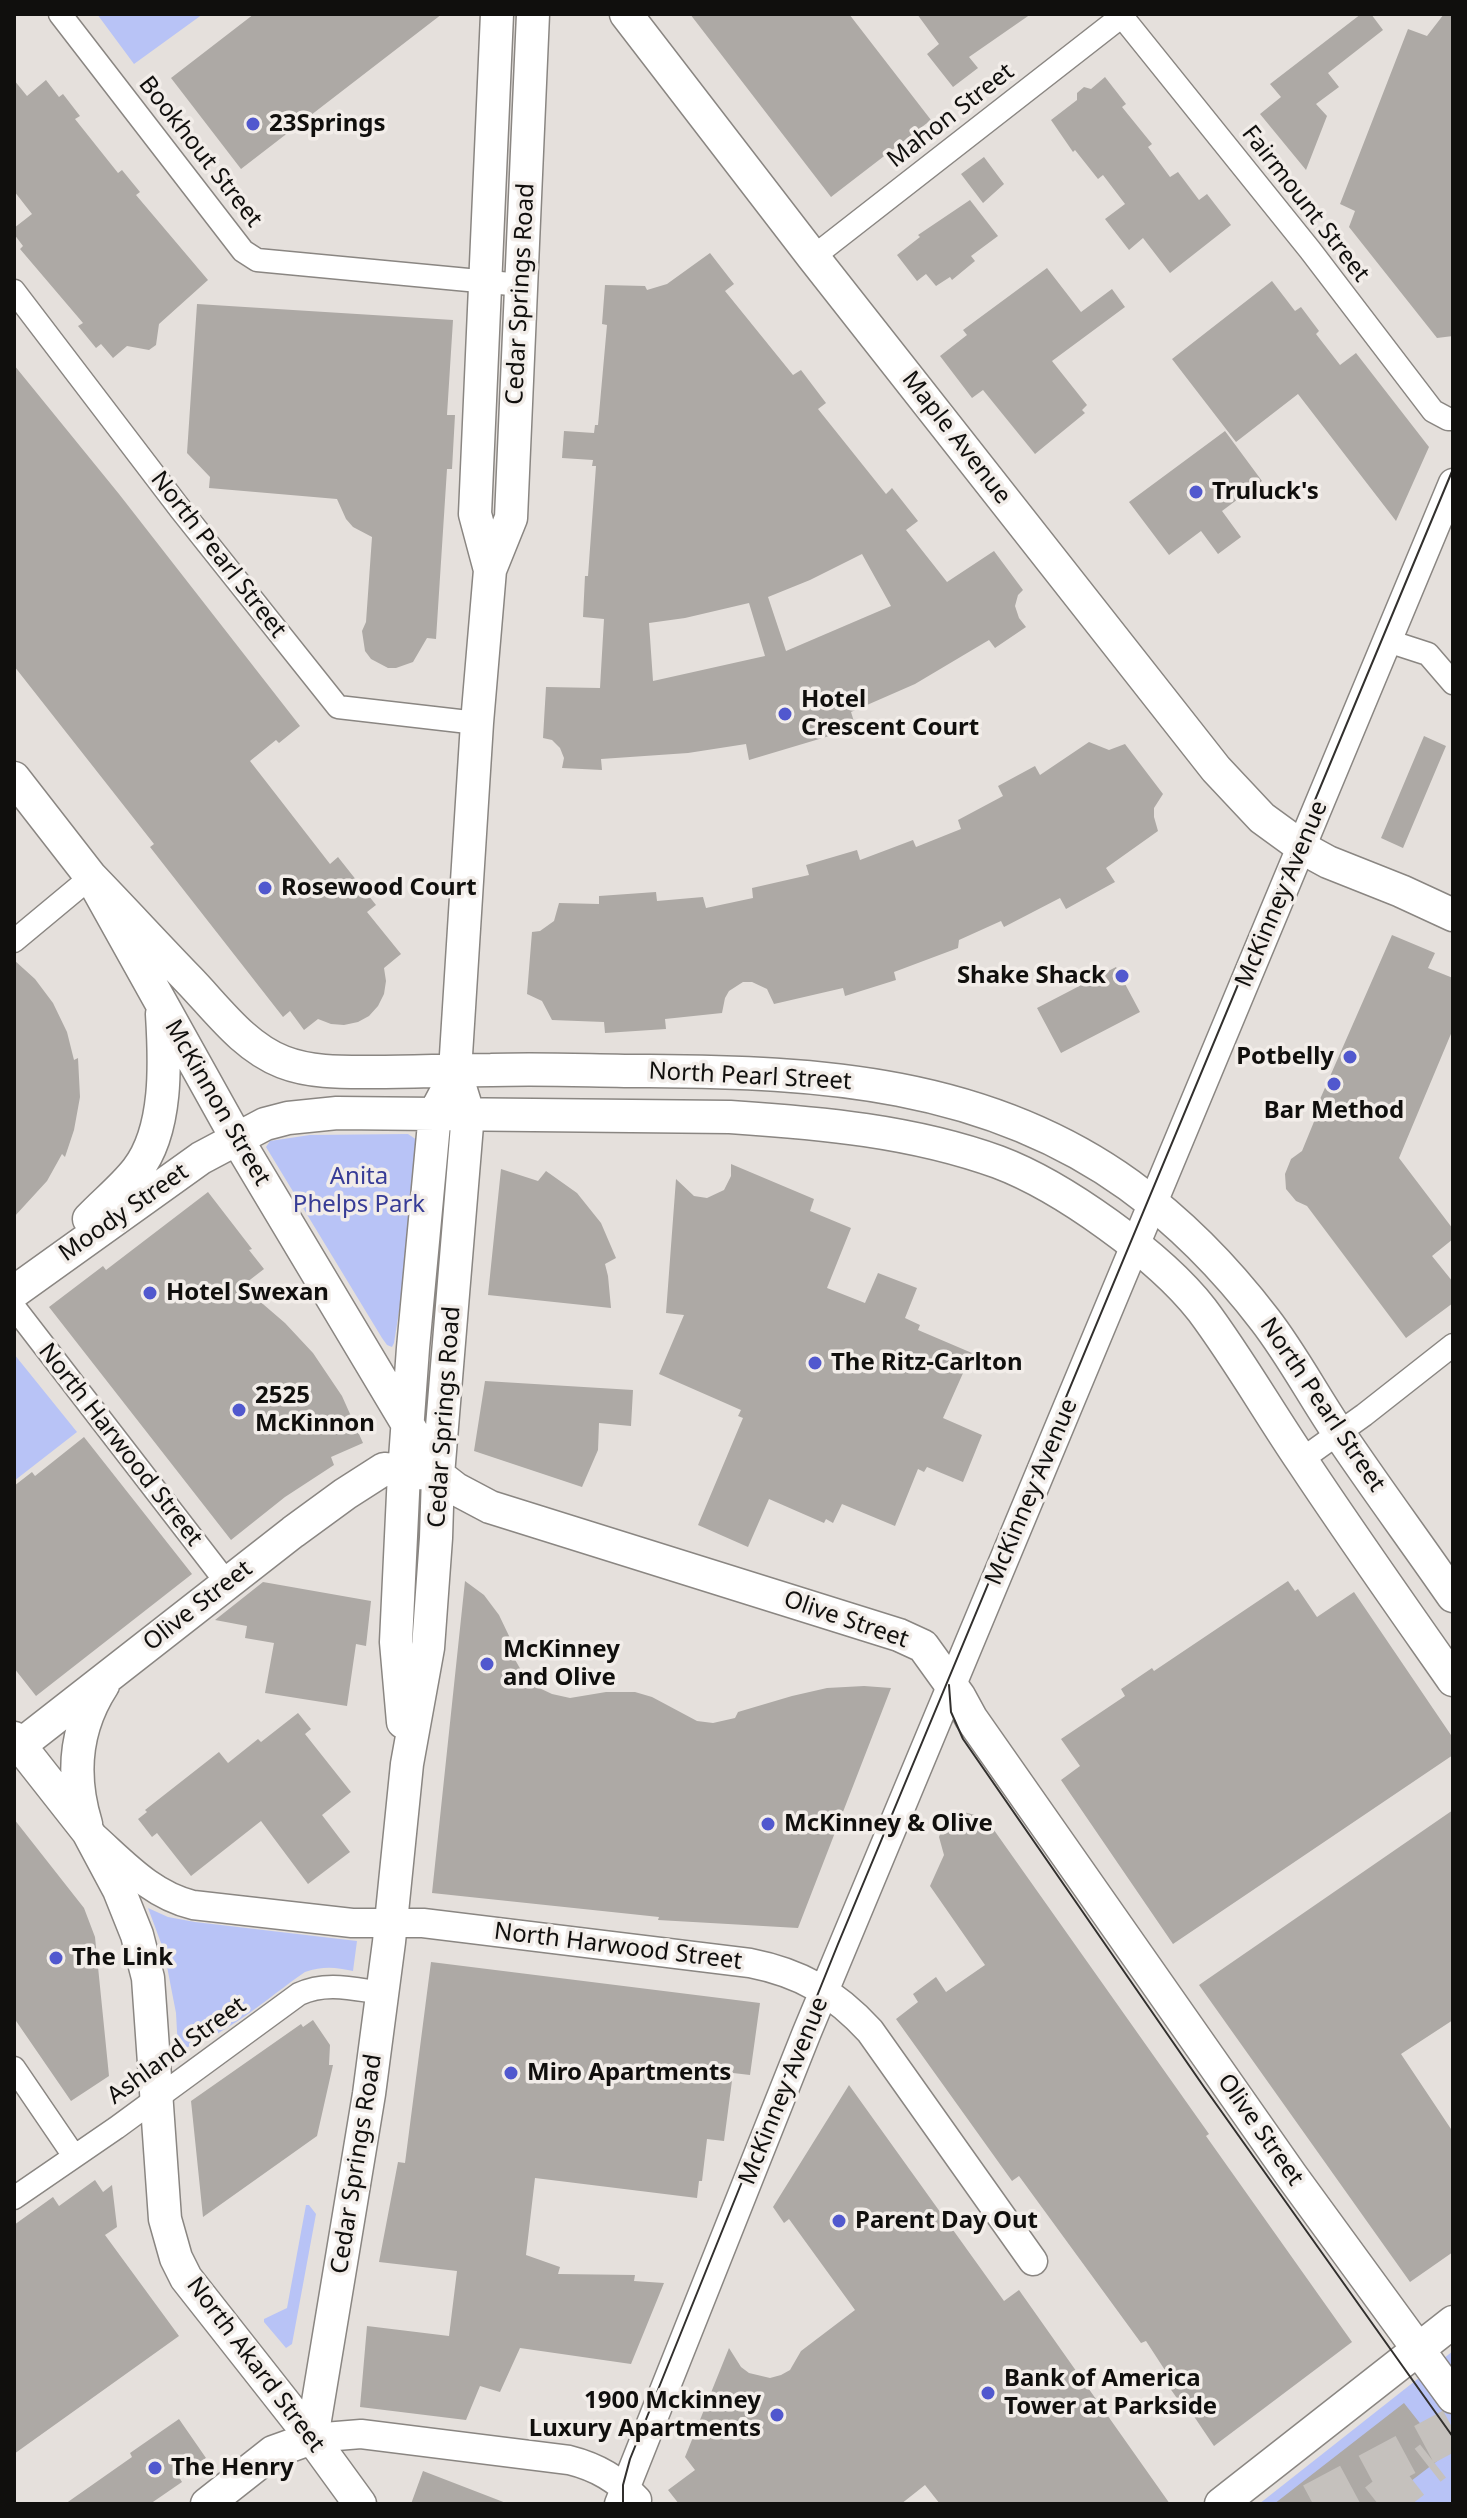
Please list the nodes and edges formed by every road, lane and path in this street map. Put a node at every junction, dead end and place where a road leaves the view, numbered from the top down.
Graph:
1 (60, 14) edge
2 (497, 14) edge
3 (533, 14) edge
4 (626, 14) edge
5 (1121, 15) edge
6 (488, 215) junction
7 (524, 218) junction
8 (813, 257) junction
9 (485, 283) junction
10 (521, 285) junction
11 (14, 291) edge
12 (1453, 419) edge
13 (1453, 483) edge
14 (490, 570) junction
15 (1388, 641) junction
16 (1453, 683) edge
17 (477, 723) junction
18 (14, 778) edge
19 (1302, 847) junction
20 (91, 877) junction
21 (1453, 915) edge
22 (14, 941) edge
23 (161, 1005) junction
24 (455, 1071) junction
25 (435, 1113) junction
26 (468, 1113) junction
27 (237, 1139) junction
28 (1153, 1205) junction
29 (1135, 1247) junction
30 (61, 1257) junction
31 (14, 1292) edge
32 (14, 1307) edge
33 (1453, 1345) edge
34 (407, 1423) junction
35 (1339, 1433) junction
36 (1301, 1460) junction
37 (394, 1471) junction
38 (438, 1475) junction
39 (227, 1583) junction
40 (1453, 1596) edge
41 (109, 1675) junction
42 (1453, 1680) edge
43 (951, 1686) junction
44 (16, 1744) edge
45 (407, 1764) junction
46 (88, 1832) junction
47 (391, 1922) junction
48 (825, 1990) junction
49 (383, 1993) junction
50 (14, 2068) edge
51 (157, 2098) junction
52 (74, 2156) junction
53 (14, 2198) edge
54 (1033, 2261) dead end
55 (1453, 2322) edge
56 (1418, 2349) junction
57 (1453, 2397) edge
58 (312, 2438) junction
59 (628, 2499) edge
60 (207, 2504) edge
61 (360, 2504) edge
62 (1221, 2504) edge

1 - 9 street, Bookhout Street
2 - 6 main road, Cedar Springs Road
3 - 7 main road, Cedar Springs Road
4 - 8 main road, Maple Avenue
5 - 8 street, Mahon Street
5 - 12 street, Fairmount Street
6 - 7 main road
6 - 9 main road, Cedar Springs Road
7 - 10 main road, Cedar Springs Road
8 - 19 main road, Maple Avenue
9 - 10 street, Bookhout Street
9 - 14 main road, Cedar Springs Road
10 - 14 main road, Cedar Springs Road
11 - 17 street, North Pearl Street
13 - 15 street, McKinney Avenue
14 - 17 main road, Cedar Springs Road
15 - 16 street
15 - 19 street, McKinney Avenue
17 - 24 main road, Cedar Springs Road
18 - 20 main road, McKinnon Street
19 - 21 main road, Maple Avenue
19 - 28 street, McKinney Avenue
20 - 22 street
20 - 23 main road, McKinnon Street
20 - 24 main road, North Pearl Street
23 - 27 main road, McKinnon Street
23 - 30 main road
24 - 25 main road, Cedar Springs Road
24 - 26 main road, Cedar Springs Road
24 - 28 main road, North Pearl Street
25 - 26 main road, North Pearl Street
25 - 27 main road, North Pearl Street
25 - 34 main road, Cedar Springs Road
26 - 29 main road, North Pearl Street
26 - 38 main road, Cedar Springs Road
27 - 30 main road, Moody Street
27 - 34 main road, McKinnon Street
28 - 29 street, McKinney Avenue
28 - 35 main road, North Pearl Street
29 - 36 main road, North Pearl Street
29 - 43 street, McKinney Avenue
30 - 31 main road, Moody Street
32 - 39 street, North Harwood Street
33 - 35 street
34 - 37 main road, Cedar Springs Road
34 - 38 main road, McKinnon Street
35 - 36 street
35 - 40 main road, North Pearl Street
36 - 42 main road, North Pearl Street
37 - 38 main road
37 - 39 main road, Olive Street
37 - 45 main road, Cedar Springs Road
38 - 43 main road, Olive Street
38 - 45 main road, Cedar Springs Road
39 - 41 main road, Olive Street
41 - 44 main road, Olive Street
41 - 46 main road
43 - 48 street, McKinney Avenue
43 - 56 main road, Olive Street
44 - 46 main road
45 - 47 main road, Cedar Springs Road
46 - 47 street, North Harwood Street
46 - 51 main road, North Akard Street
47 - 48 street, North Harwood Street
47 - 49 main road, Cedar Springs Road
48 - 54 street, North Harwood Street
48 - 59 street, McKinney Avenue
49 - 51 street, Ashland Street
49 - 58 main road, Cedar Springs Road
50 - 52 street
51 - 52 street, Ashland Street
51 - 58 main road, North Akard Street
52 - 53 street, Ashland Street
55 - 56 main road
56 - 57 main road, Olive Street
56 - 62 main road
58 - 59 street
58 - 60 main road
58 - 61 main road, North Akard Street

